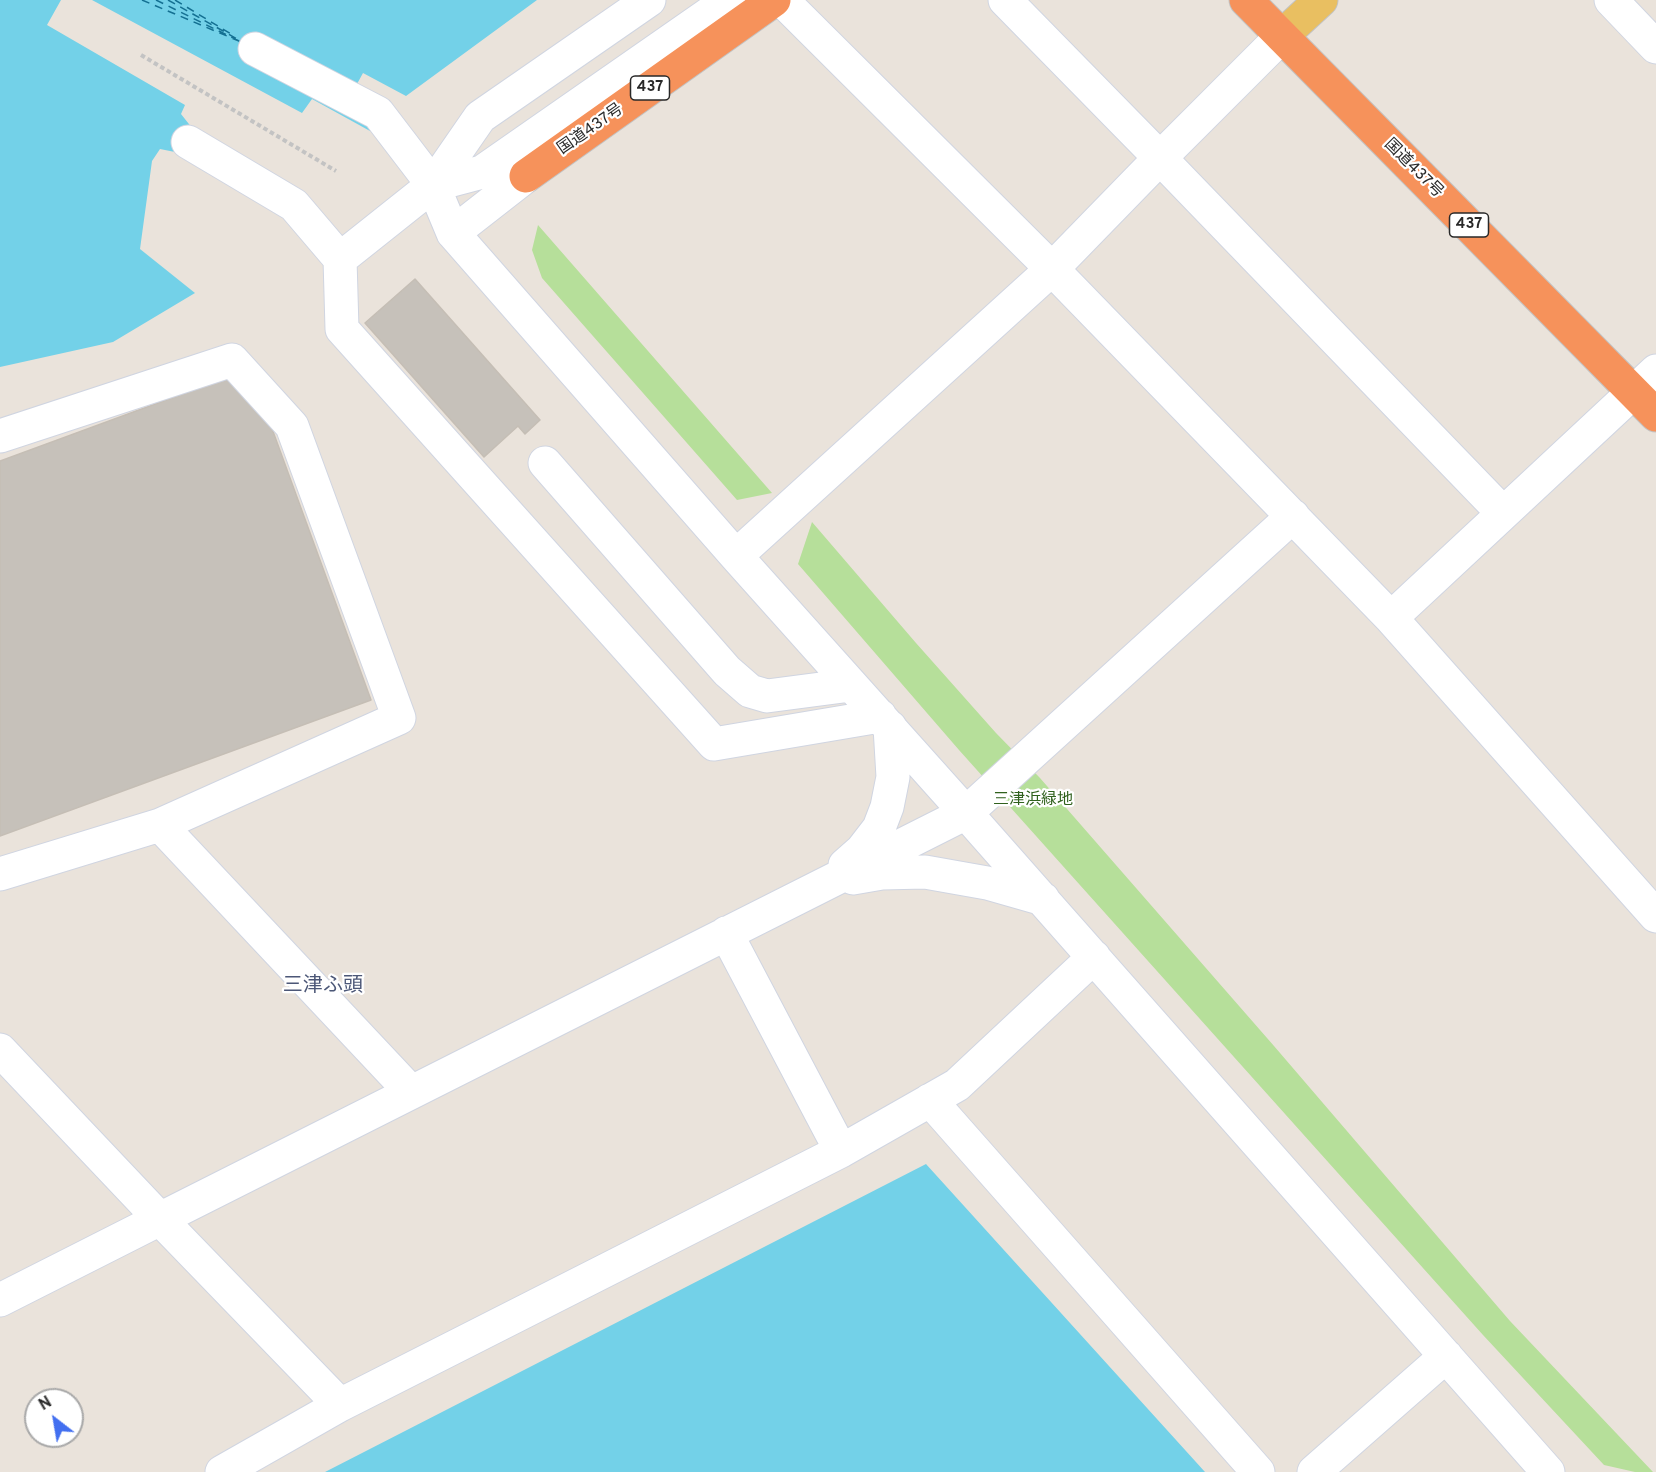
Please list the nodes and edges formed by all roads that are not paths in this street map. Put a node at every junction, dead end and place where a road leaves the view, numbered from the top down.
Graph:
1 (649, 0) edge
2 (729, 0) edge
3 (774, 0) edge
4 (783, 0) edge
5 (1005, 0) edge
6 (1246, 0) edge
7 (1321, 0) edge
8 (1611, 0) edge
9 (1282, 36) junction
10 (1656, 48) edge
11 (255, 49) dead end
12 (188, 142) dead end
13 (1160, 158) junction
14 (525, 176) joint
15 (433, 185) junction
16 (453, 233) junction
17 (340, 259) junction
18 (1052, 269) junction
19 (1645, 381) edge
20 (1656, 415) edge
21 (0, 436) edge
22 (545, 463) dead end
23 (1503, 513) junction
24 (1293, 516) junction
25 (736, 556) junction
26 (1391, 618) junction
27 (851, 685) junction
28 (885, 722) junction
29 (966, 813) junction
30 (160, 825) junction
31 (0, 874) edge
32 (826, 883) junction
33 (1043, 899) junction
34 (1651, 901) edge
35 (726, 933) junction
36 (1094, 957) junction
37 (0, 1050) edge
38 (411, 1092) junction
39 (930, 1100) junction
40 (841, 1151) junction
41 (160, 1219) junction
42 (0, 1300) edge
43 (1446, 1356) junction
44 (340, 1405) junction
45 (222, 1472) edge
46 (1258, 1472) edge
47 (1314, 1472) edge
48 (1548, 1472) edge

1 - 15 street
2 - 15 street
3 - 14 highway, 国道437号 / 437
4 - 18 street
5 - 13 street
6 - 9 highway, 国道437号 / 437
7 - 9 main road
8 - 10 street
9 - 13 street
9 - 19 highway, 国道437号 / 437
11 - 15 street
12 - 17 street
13 - 18 street
13 - 23 street
14 - 16 street
15 - 16 street
15 - 17 street
16 - 25 street
17 - 28 street
18 - 24 street
18 - 25 street
19 - 20 highway, 国道437号 / 437
19 - 23 street
21 - 30 street
22 - 27 street
23 - 26 street
24 - 26 street
24 - 29 street
25 - 27 street
26 - 34 street
27 - 28 street
28 - 29 street
28 - 32 street
29 - 32 street
29 - 33 street
30 - 31 street
30 - 38 street
32 - 33 street
32 - 35 street
33 - 36 street
35 - 38 street
35 - 40 street
36 - 39 street
36 - 43 street
37 - 41 street
38 - 41 street
39 - 40 street
39 - 46 street
40 - 44 street
41 - 42 street
41 - 44 street
43 - 47 street
43 - 48 street
44 - 45 street

